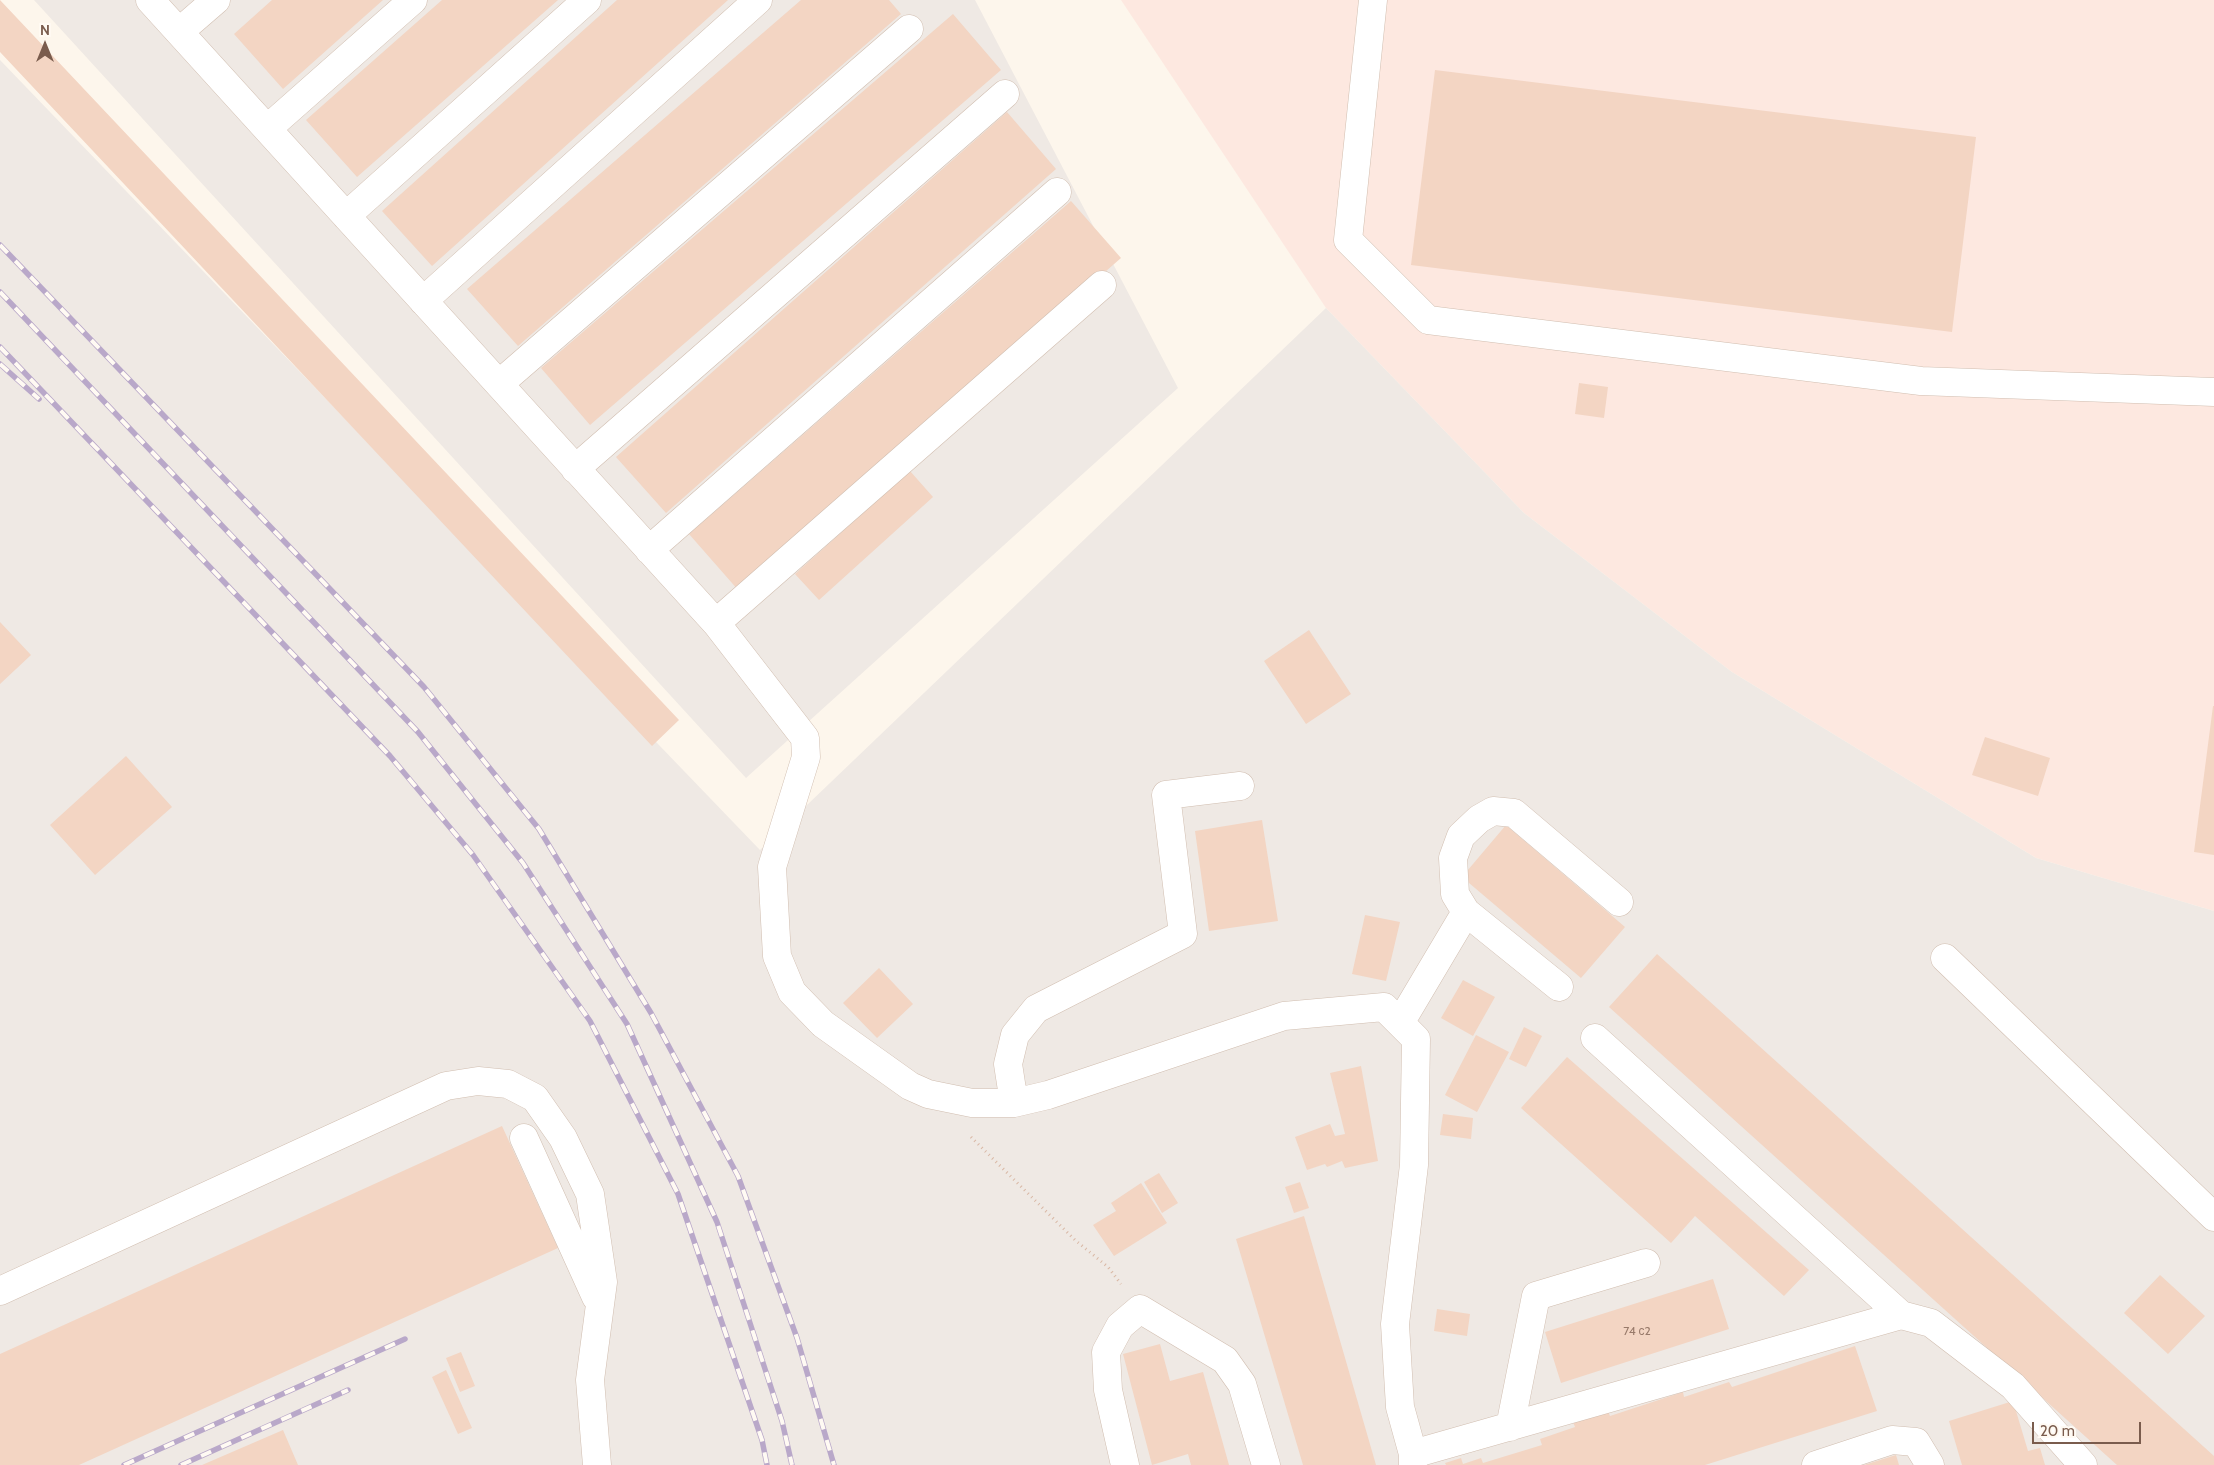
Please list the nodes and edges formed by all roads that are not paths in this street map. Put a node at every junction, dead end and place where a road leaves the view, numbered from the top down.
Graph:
1 (150, 0) edge
2 (216, 0) edge
3 (413, 0) edge
4 (587, 0) edge
5 (758, 0) edge
6 (1374, 0) edge
7 (909, 29) dead end
8 (179, 32) junction
9 (1005, 94) dead end
10 (267, 129) junction
11 (1057, 192) dead end
12 (346, 216) junction
13 (1102, 285) dead end
14 (423, 301) junction
15 (499, 384) junction
16 (2214, 392) edge
17 (575, 469) junction
18 (649, 550) junction
19 (716, 623) junction
20 (1240, 786) dead end
21 (1619, 902) dead end
22 (1466, 912) junction
23 (1945, 958) dead end
24 (1559, 987) dead end
25 (1400, 1023) junction
26 (1595, 1038) dead end
27 (1014, 1103) junction
28 (524, 1138) dead end
29 (2214, 1217) edge
30 (1646, 1262) dead end
31 (0, 1291) edge
32 (600, 1305) junction
33 (1901, 1315) junction
34 (1510, 1426) junction
35 (1413, 1460) edge
36 (593, 1464) edge
37 (1125, 1465) edge
38 (1266, 1465) edge
39 (1816, 1465) edge
40 (1930, 1465) edge
41 (2083, 1465) edge

1 - 8 lane
2 - 8 lane
3 - 10 lane
4 - 12 lane
5 - 14 lane
6 - 16 lane
7 - 15 lane
8 - 10 lane
9 - 17 lane
10 - 12 lane
11 - 18 lane
12 - 14 lane
13 - 19 lane
14 - 15 lane
15 - 17 lane
17 - 18 lane
18 - 19 lane
19 - 27 lane
20 - 27 lane
21 - 22 lane
22 - 24 lane
22 - 25 lane
23 - 29 lane
25 - 27 lane
25 - 35 lane
26 - 33 lane
28 - 32 lane
30 - 34 lane
31 - 32 lane
32 - 36 lane
33 - 34 lane
33 - 41 lane
34 - 35 lane
37 - 38 lane
39 - 40 lane

